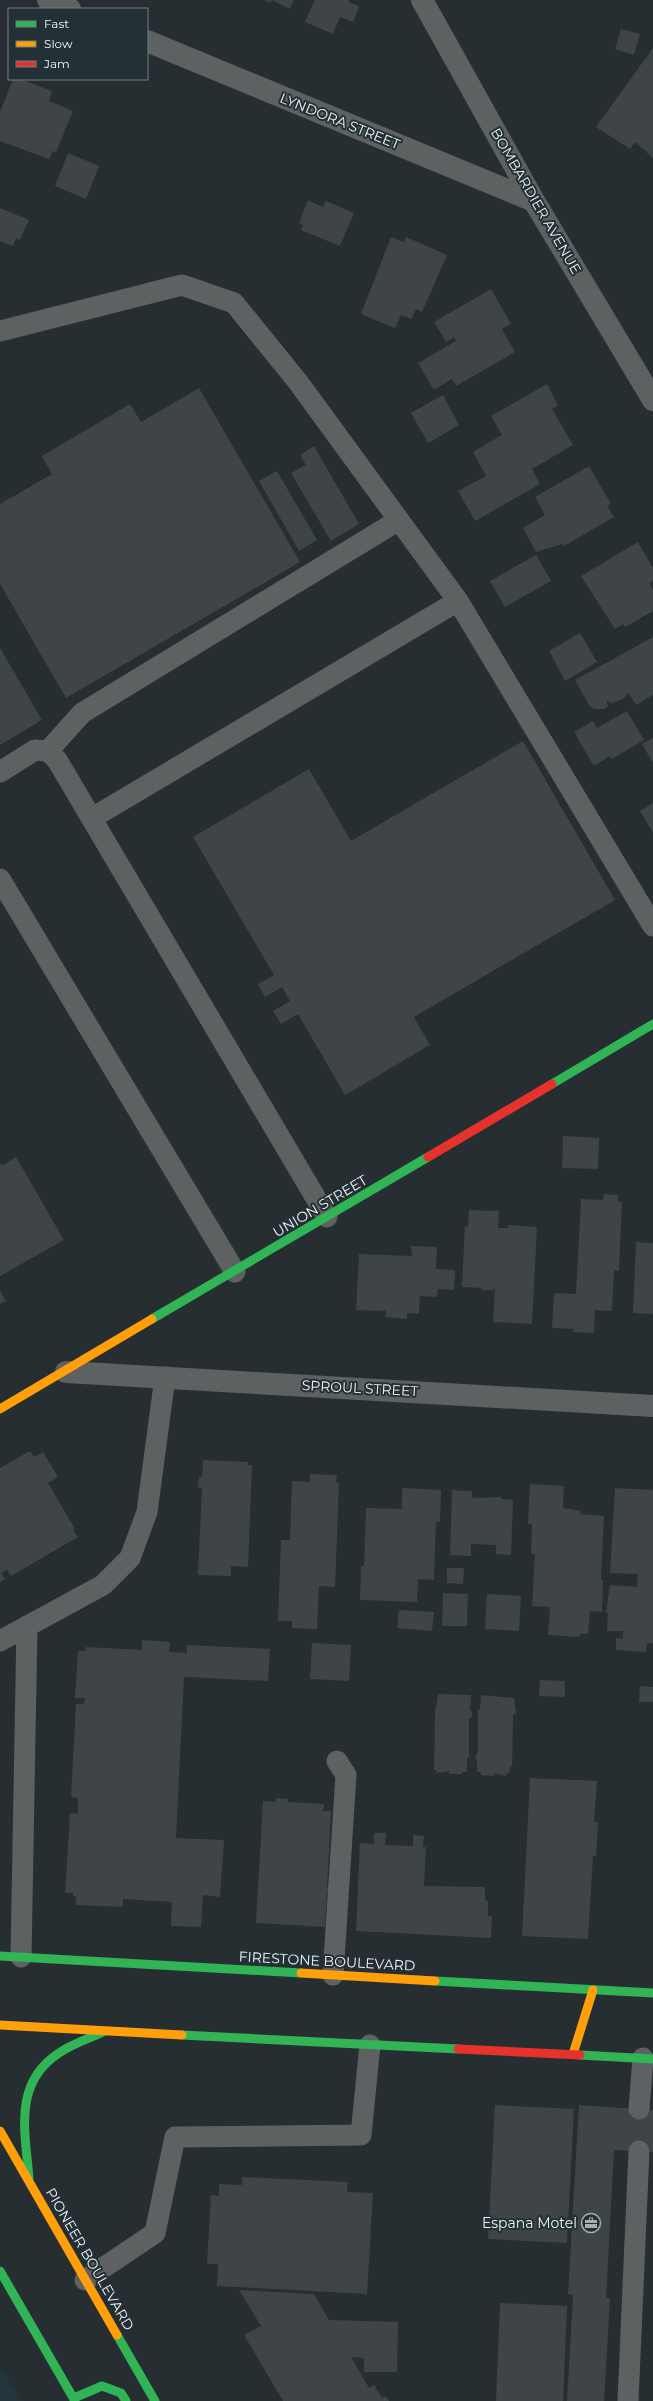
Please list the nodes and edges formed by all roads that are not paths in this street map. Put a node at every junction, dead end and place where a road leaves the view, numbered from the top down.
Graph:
1 (48, 0) edge
2 (422, 0) edge
3 (68, 8) edge
4 (148, 41) edge
5 (534, 201) junction
6 (0, 331) edge
7 (653, 400) edge
8 (399, 520) junction
9 (458, 601) junction
10 (48, 751) junction
11 (0, 772) edge
12 (92, 818) junction
13 (0, 879) edge
14 (653, 926) edge
15 (653, 1024) edge
16 (327, 1217) junction
17 (235, 1272) junction
18 (66, 1372) junction
19 (164, 1377) junction
20 (653, 1406) edge
21 (0, 1409) edge
22 (28, 1626) junction
23 (0, 1641) edge
24 (337, 1761) dead end
25 (0, 1956) edge
26 (21, 1957) junction
27 (333, 1975) junction
28 (593, 1990) junction
29 (653, 1993) edge
30 (0, 2025) edge
31 (107, 2030) junction
32 (370, 2045) junction
33 (573, 2054) junction
34 (648, 2058) edge
35 (639, 2109) dead end
36 (0, 2131) edge
37 (639, 2151) dead end
38 (30, 2183) junction
39 (0, 2271) edge
40 (85, 2280) junction
41 (72, 2400) edge
42 (126, 2401) edge
43 (155, 2401) edge
44 (628, 2401) edge

1 - 3 street
2 - 5 street, BOMBARDIER AVENUE
4 - 5 street, LYNDORA STREET
5 - 7 street, BOMBARDIER AVENUE
6 - 8 lane
8 - 9 lane
8 - 10 lane
9 - 12 lane
9 - 14 lane
10 - 11 lane
10 - 12 lane
12 - 16 lane
13 - 17 lane
15 - 16 main road, UNION STREET
16 - 17 main road, UNION STREET
17 - 18 main road, UNION STREET
18 - 19 street, SPROUL STREET
18 - 21 main road, UNION STREET
19 - 20 street, SPROUL STREET
19 - 22 lane
22 - 23 lane
22 - 26 lane
24 - 27 lane
25 - 26 main road, FIRESTONE BOULEVARD
26 - 27 main road, FIRESTONE BOULEVARD
27 - 28 main road, FIRESTONE BOULEVARD
28 - 29 main road, FIRESTONE BOULEVARD
28 - 33 main road
30 - 31 main road
31 - 32 main road
31 - 38 main road
32 - 33 main road
32 - 40 lane
33 - 34 main road
34 - 35 lane
36 - 38 main road, PIONEER BOULEVARD
37 - 44 lane
38 - 40 main road, PIONEER BOULEVARD
39 - 41 main road
40 - 43 main road, PIONEER BOULEVARD
41 - 42 main road

